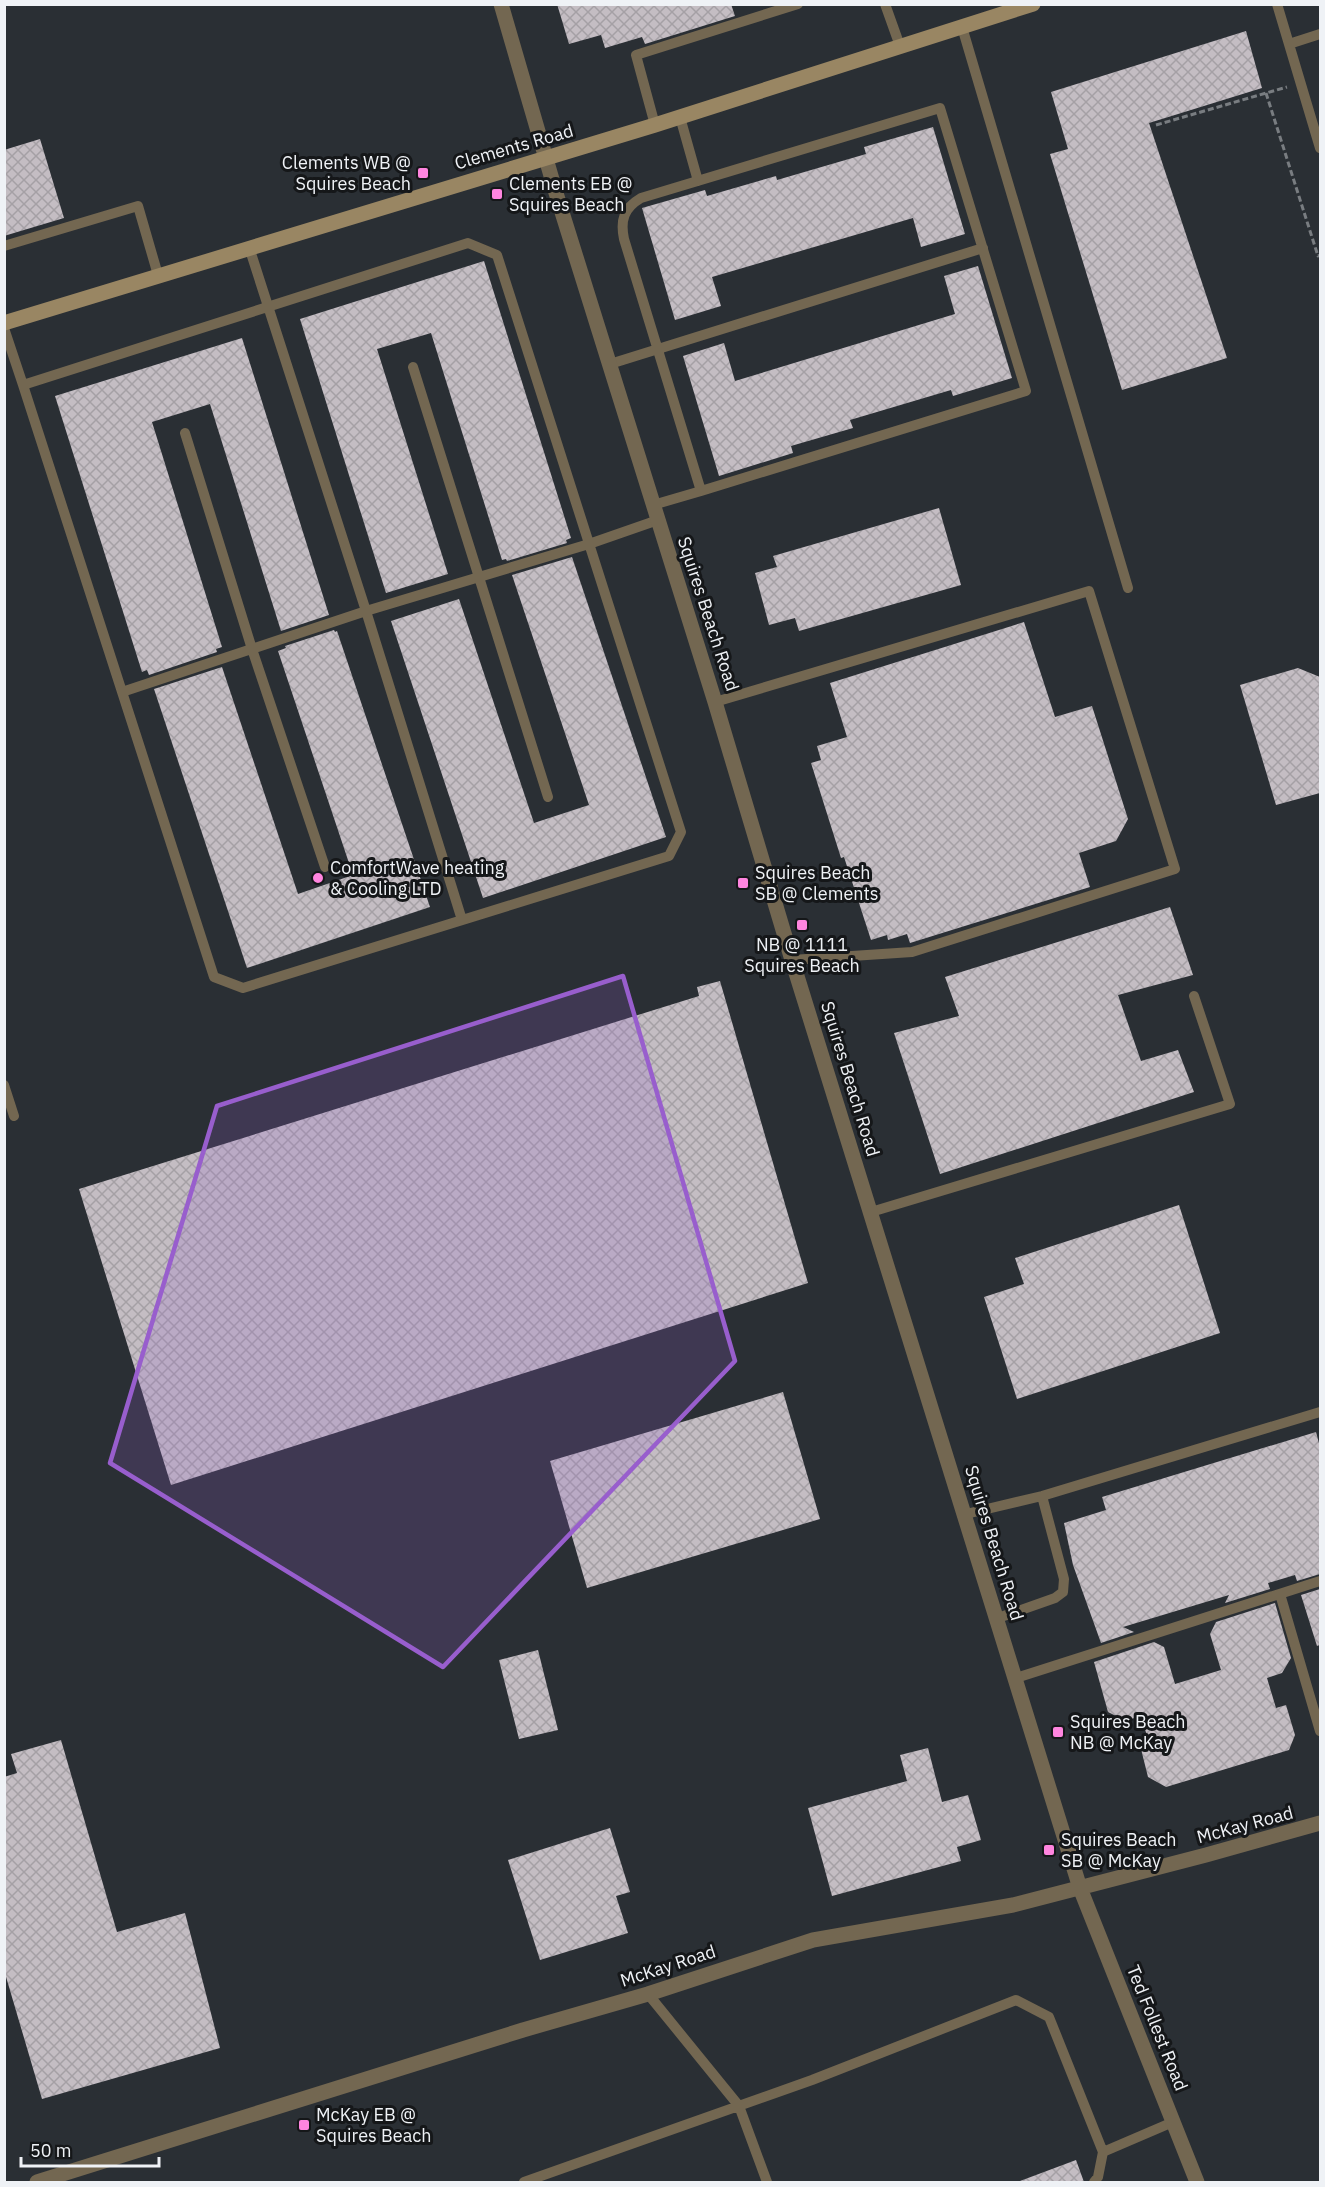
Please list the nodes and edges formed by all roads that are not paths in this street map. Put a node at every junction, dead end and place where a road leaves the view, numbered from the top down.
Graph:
1 (501, 4) edge
2 (757, 4) edge
3 (798, 4) edge
4 (885, 4) edge
5 (1033, 4) edge
6 (1277, 4) edge
7 (1014, 7) edge
8 (761, 16) junction
9 (963, 27) junction
10 (1320, 34) edge
11 (1289, 44) junction
12 (900, 46) junction
13 (680, 117) junction
14 (655, 125) junction
15 (1320, 148) edge
16 (547, 158) junction
17 (698, 181) junction
18 (4, 246) edge
19 (249, 247) junction
20 (983, 248) junction
21 (158, 275) junction
22 (267, 307) junction
23 (4, 322) edge
24 (4, 328) edge
25 (658, 349) junction
26 (610, 364) junction
27 (412, 367) dead end
28 (22, 385) junction
29 (185, 433) dead end
30 (701, 491) junction
31 (656, 513) junction
32 (589, 544) junction
33 (478, 578) junction
34 (1128, 588) dead end
35 (366, 611) junction
36 (252, 649) junction
37 (122, 692) junction
38 (715, 702) junction
39 (548, 797) dead end
40 (325, 867) dead end
41 (462, 920) junction
42 (792, 960) junction
43 (1194, 996) dead end
44 (4, 1085) edge
45 (14, 1116) dead end
46 (871, 1212) junction
47 (1320, 1412) edge
48 (1042, 1496) junction
49 (966, 1514) junction
50 (1320, 1581) edge
51 (1280, 1594) junction
52 (998, 1618) junction
53 (1016, 1678) junction
54 (1320, 1731) edge
55 (1320, 1823) edge
56 (1080, 1888) junction
57 (648, 1994) junction
58 (738, 2106) junction
59 (1173, 2122) junction
60 (1103, 2152) junction
61 (37, 2182) edge
62 (524, 2182) edge
63 (767, 2182) edge
64 (1094, 2182) edge
65 (1197, 2182) edge

1 - 16 street, Squires Beach Road
2 - 8 lane
3 - 8 lane
4 - 12 lane
5 - 7 street, Clements Road
6 - 11 lane
7 - 9 street, Clements Road
8 - 14 lane
9 - 12 street, Clements Road
9 - 34 lane
10 - 11 lane
11 - 15 lane
12 - 13 street, Clements Road
13 - 14 street, Clements Road
13 - 17 lane
14 - 16 street, Clements Road
16 - 19 street, Clements Road
16 - 26 street, Squires Beach Road
17 - 20 lane
17 - 25 lane
18 - 21 lane
19 - 21 street, Clements Road
19 - 22 lane
20 - 25 lane
20 - 30 lane
21 - 23 street, Clements Road
22 - 28 lane
22 - 32 lane
22 - 35 lane
24 - 28 lane
25 - 26 lane
25 - 30 lane
26 - 31 street, Squires Beach Road
27 - 33 lane
28 - 37 lane
29 - 36 lane
30 - 31 lane
31 - 32 lane
31 - 38 street, Squires Beach Road
32 - 33 lane
32 - 41 lane
33 - 35 lane
33 - 39 lane
35 - 36 lane
35 - 41 lane
36 - 37 lane
36 - 40 lane
37 - 41 lane
38 - 42 street, Squires Beach Road
38 - 42 lane
42 - 46 street, Squires Beach Road
43 - 46 lane
44 - 45 lane
46 - 49 street, Squires Beach Road
47 - 48 lane
48 - 49 lane
48 - 52 lane
49 - 52 street, Squires Beach Road
50 - 51 lane
51 - 53 lane
51 - 54 lane
52 - 53 street, Squires Beach Road
53 - 56 street, Squires Beach Road
55 - 56 street, McKay Road
56 - 57 street, McKay Road
56 - 59 street, Ted Follest Road
57 - 58 lane
57 - 61 street, McKay Road
58 - 60 lane
58 - 62 lane
58 - 63 lane
59 - 60 lane
59 - 65 street, Ted Follest Road
60 - 64 lane

